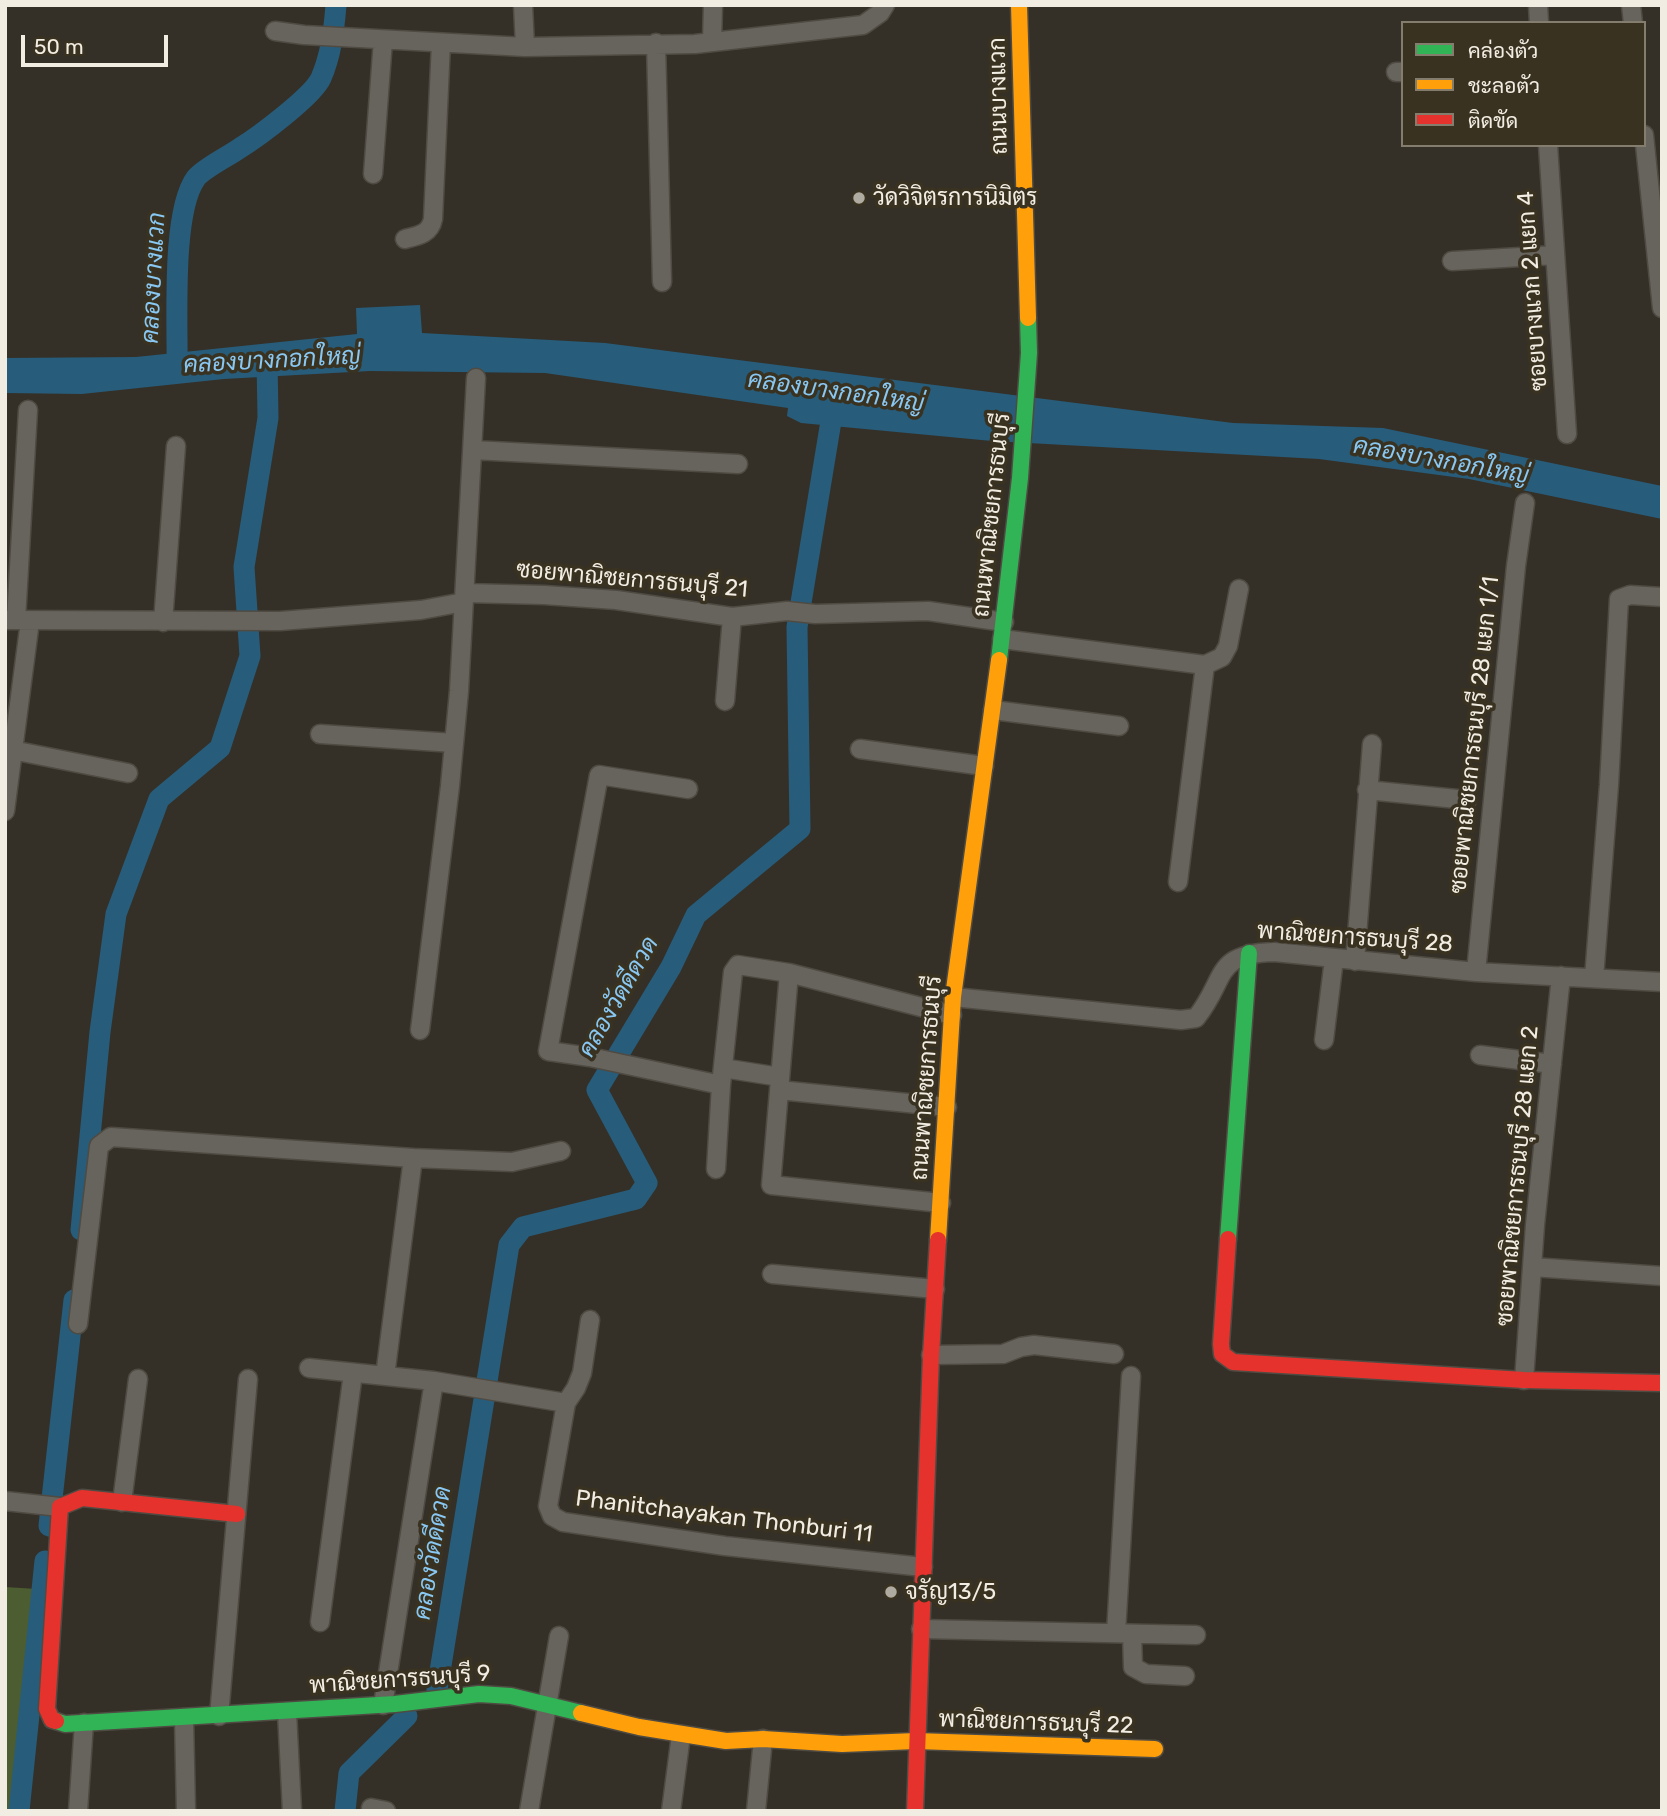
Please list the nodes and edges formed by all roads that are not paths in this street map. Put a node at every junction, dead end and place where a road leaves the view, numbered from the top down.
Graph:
1 (523, 5) edge
2 (713, 5) edge
3 (886, 5) edge
4 (1019, 5) edge
5 (275, 31) dead end
6 (383, 40) junction
7 (712, 42) junction
8 (441, 43) junction
9 (656, 43) junction
10 (525, 47) junction
11 (1548, 147) edge
12 (1645, 147) edge
13 (373, 174) dead end
14 (405, 239) dead end
15 (1555, 255) junction
16 (1452, 261) dead end
17 (663, 282) dead end
18 (1662, 308) edge
19 (1029, 353) joint
20 (476, 378) dead end
21 (28, 410) dead end
22 (1567, 434) dead end
23 (176, 446) dead end
24 (473, 450) junction
25 (738, 464) dead end
26 (1525, 503) dead end
27 (1239, 589) dead end
28 (1662, 597) edge
29 (465, 598) junction
30 (732, 617) junction
31 (17, 620) edge
32 (163, 622) junction
33 (1003, 630) junction
34 (1205, 665) junction
35 (725, 701) dead end
36 (993, 710) junction
37 (1119, 726) dead end
38 (320, 734) dead end
39 (454, 743) junction
40 (1372, 744) dead end
41 (860, 749) dead end
42 (12, 750) junction
43 (984, 766) junction
44 (128, 773) dead end
45 (688, 789) dead end
46 (1367, 790) junction
47 (1467, 800) dead end
48 (5, 811) edge
49 (1178, 882) dead end
50 (1250, 953) junction
51 (1334, 959) junction
52 (1355, 961) junction
53 (1476, 972) junction
54 (789, 973) junction
55 (1561, 976) junction
56 (1594, 978) junction
57 (1662, 982) edge
58 (953, 1006) junction
59 (420, 1030) dead end
60 (1324, 1040) dead end
61 (1480, 1055) dead end
62 (1552, 1064) junction
63 (722, 1077) junction
64 (779, 1083) junction
65 (947, 1107) junction
66 (561, 1151) dead end
67 (413, 1158) junction
68 (716, 1168) dead end
69 (941, 1203) junction
70 (1532, 1268) junction
71 (772, 1274) dead end
72 (1662, 1276) edge
73 (935, 1289) junction
74 (590, 1320) dead end
75 (78, 1324) dead end
76 (1114, 1354) dead end
77 (931, 1355) junction
78 (309, 1368) dead end
79 (353, 1373) junction
80 (385, 1376) junction
81 (1131, 1376) dead end
82 (138, 1379) dead end
83 (248, 1379) dead end
84 (1524, 1380) junction
85 (434, 1381) junction
86 (1662, 1382) edge
87 (566, 1403) junction
88 (5, 1501) edge
89 (122, 1502) junction
90 (52, 1507) junction
91 (237, 1514) junction
92 (923, 1567) junction
93 (320, 1622) dead end
94 (921, 1629) junction
95 (1124, 1634) junction
96 (1196, 1635) dead end
97 (559, 1636) dead end
98 (1185, 1676) dead end
99 (383, 1705) junction
100 (546, 1705) junction
101 (287, 1712) junction
102 (219, 1716) junction
103 (184, 1718) junction
104 (84, 1723) junction
105 (681, 1735) junction
106 (763, 1739) junction
107 (916, 1741) junction
108 (1154, 1749) dead end
109 (78, 1811) edge
110 (186, 1811) edge
111 (292, 1811) edge
112 (529, 1811) edge
113 (670, 1811) edge
114 (756, 1811) edge
115 (915, 1811) edge

1 - 10 street
2 - 7 street
3 - 7 street
4 - 19 street, ถนนบางแวก
5 - 6 street
6 - 8 street
6 - 13 street
7 - 9 street
8 - 10 street
8 - 14 street
9 - 10 street
9 - 17 street
11 - 15 street, ซอยบางแวก 2 แยก 4
12 - 18 street
15 - 16 street
15 - 22 street, ซอยบางแวก 2 แยก 4
19 - 33 street, ถนนพาณิชยการธนบุรี
20 - 24 street
21 - 31 street
23 - 32 street
24 - 25 street
24 - 29 street
26 - 53 street, ซอยพาณิชยการธนบุรี 28 แยก 1/1
27 - 34 street
28 - 56 street
29 - 30 street, ซอยพาณิชยการธนบุรี 21
29 - 32 street, ซอยพาณิชยการธนบุรี 21
29 - 39 street
30 - 33 street, ซอยพาณิชยการธนบุรี 21
30 - 35 street
31 - 32 street, ซอยพาณิชยการธนบุรี 21
31 - 42 street
33 - 34 street, ซอยพาณิชยการธนบุรี 21
33 - 36 street, ถนนพาณิชยการธนบุรี
34 - 49 street
36 - 37 street
36 - 43 street, ถนนพาณิชยการธนบุรี
38 - 39 street
39 - 59 street
40 - 46 street
41 - 43 street
42 - 44 street
42 - 48 street
43 - 58 street, ถนนพาณิชยการธนบุรี
45 - 63 street
46 - 47 street
46 - 52 street
50 - 51 street, พาณิชยการธนบุรี 28
50 - 58 street, พาณิชยการธนบุรี 28
50 - 84 street
51 - 52 street, พาณิชยการธนบุรี 28
51 - 60 street
52 - 53 street, พาณิชยการธนบุรี 28
53 - 55 street, พาณิชยการธนบุรี 28
54 - 58 street
54 - 63 street
54 - 64 street
55 - 56 street, พาณิชยการธนบุรี 28
55 - 62 street, ซอยพาณิชยการธนบุรี 28 แยก 2
56 - 57 street, พาณิชยการธนบุรี 28
58 - 65 street, ถนนพาณิชยการธนบุรี
61 - 62 street
62 - 70 street, ซอยพาณิชยการธนบุรี 28 แยก 2
63 - 64 street
63 - 68 street
64 - 65 street
64 - 69 street
65 - 69 street, ถนนพาณิชยการธนบุรี
66 - 67 street
67 - 75 street
67 - 80 street
69 - 73 street, ถนนพาณิชยการธนบุรี
70 - 72 street
70 - 84 street, ซอยพาณิชยการธนบุรี 28 แยก 2
71 - 73 street
73 - 77 street, ถนนพาณิชยการธนบุรี
74 - 87 street
76 - 77 street
77 - 92 street, ถนนพาณิชยการธนบุรี
78 - 79 street
79 - 80 street
79 - 93 street
80 - 85 street
81 - 95 street
82 - 89 street
83 - 91 street
84 - 86 street
85 - 87 street
85 - 99 street
87 - 92 street, Phanitchayakan Thonburi 11
88 - 90 street
89 - 90 street
89 - 91 street
90 - 104 street, พาณิชยการธนบุรี 9
91 - 102 street
92 - 94 street, ถนนพาณิชยการธนบุรี
94 - 95 street
94 - 107 street, ถนนพาณิชยการธนบุรี
95 - 96 street
95 - 98 street
97 - 100 street
99 - 100 street, พาณิชยการธนบุรี 9
99 - 101 street, พาณิชยการธนบุรี 9
100 - 105 street, พาณิชยการธนบุรี 9
100 - 112 street
101 - 102 street, พาณิชยการธนบุรี 9
101 - 111 street
102 - 103 street, พาณิชยการธนบุรี 9
103 - 104 street, พาณิชยการธนบุรี 9
103 - 110 street
104 - 109 street
105 - 106 street, พาณิชยการธนบุรี 9
105 - 113 street
106 - 107 street, พาณิชยการธนบุรี 9
106 - 114 street
107 - 108 street, พาณิชยการธนบุรี 22
107 - 115 street, ถนนพาณิชยการธนบุรี

